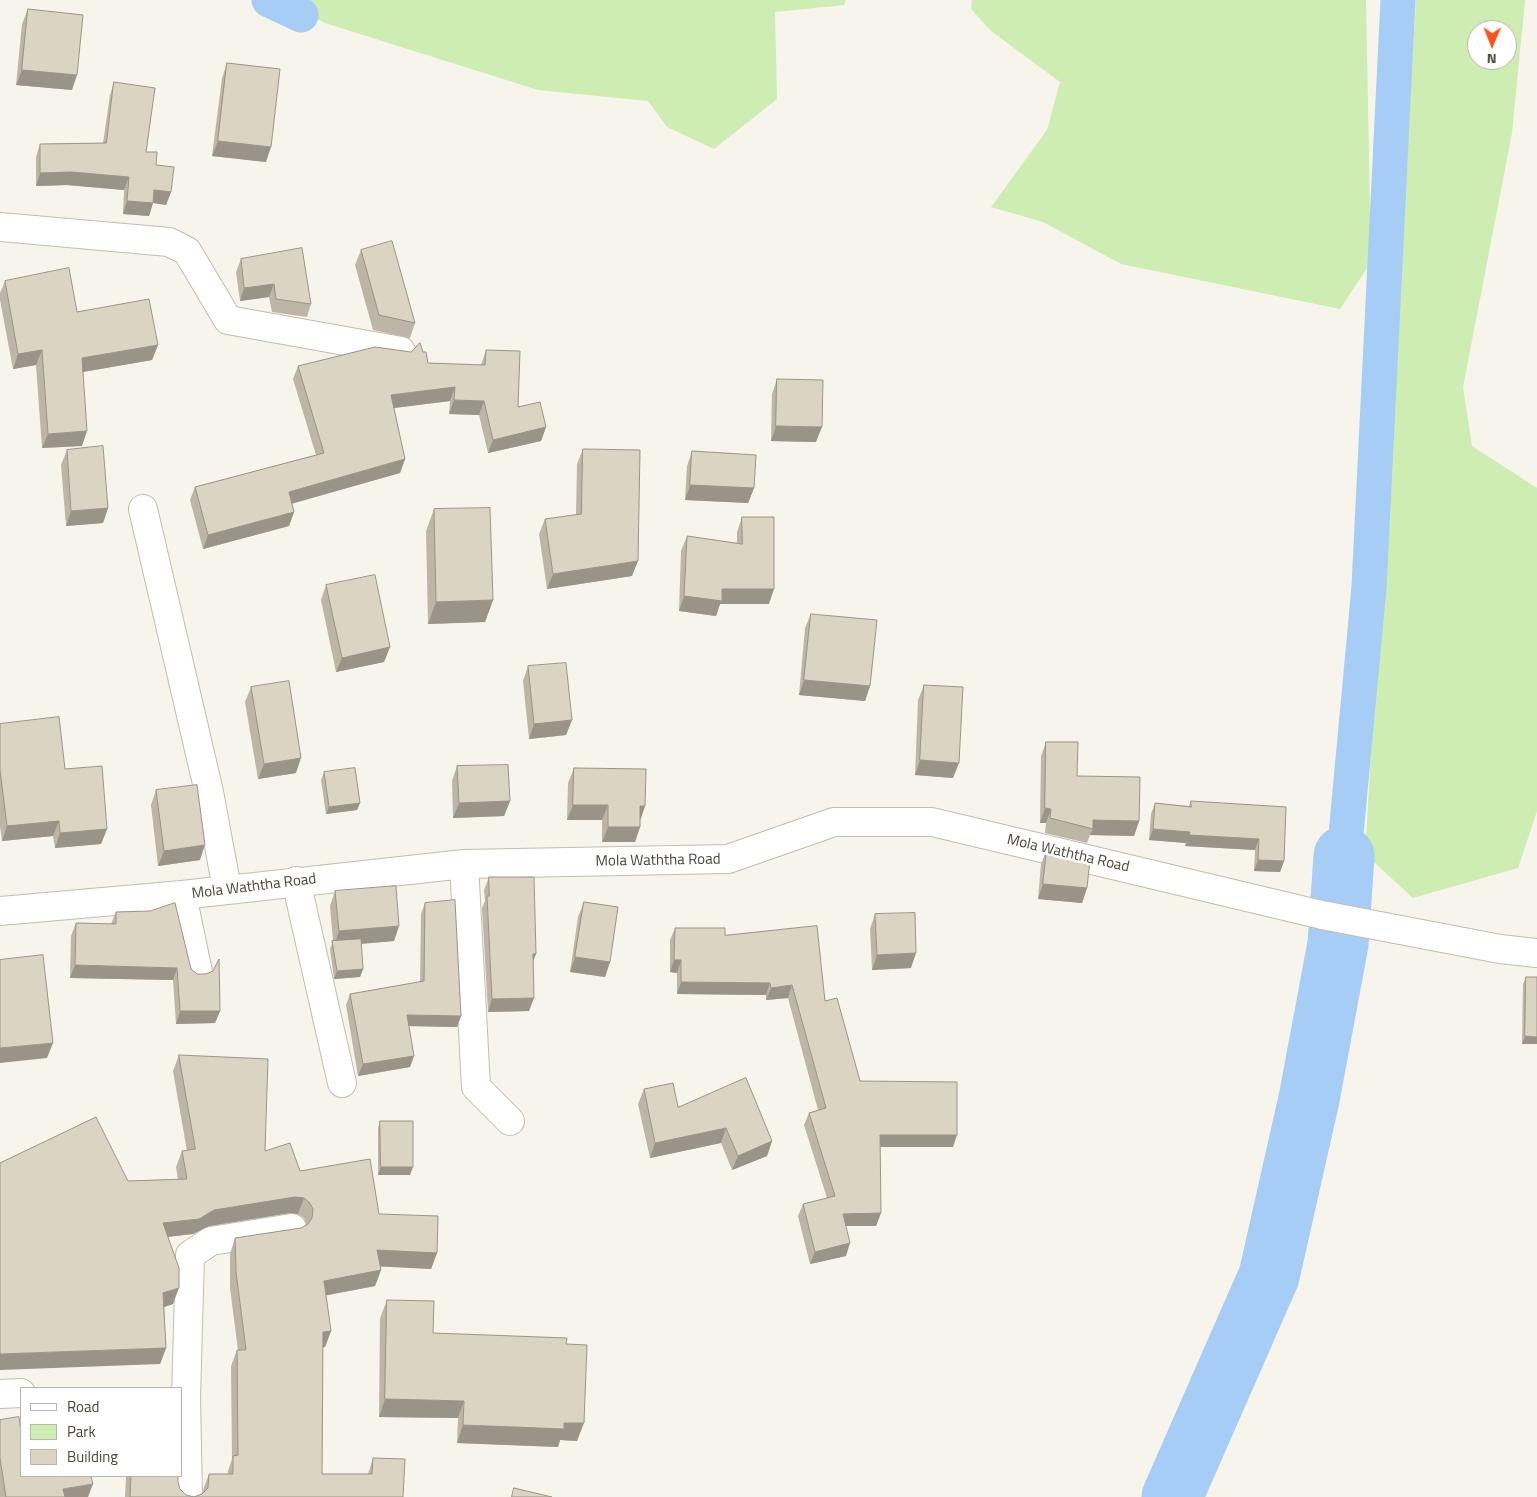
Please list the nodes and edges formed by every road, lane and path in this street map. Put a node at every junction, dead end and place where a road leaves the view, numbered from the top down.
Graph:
1 (0, 227) edge
2 (401, 351) edge
3 (143, 509) dead end
4 (464, 864) junction
5 (296, 881) junction
6 (227, 889) junction
7 (182, 895) junction
8 (0, 911) edge
9 (1537, 953) edge
10 (198, 972) edge
11 (342, 1083) dead end
12 (510, 1121) dead end
13 (292, 1228) edge
14 (0, 1394) edge
15 (20, 1394) edge
16 (184, 1398) edge
17 (188, 1497) edge

1 - 2 street
3 - 6 street
4 - 5 street, Mola Waththa Road
4 - 9 street, Mola Waththa Road
4 - 12 street
5 - 6 street, Mola Waththa Road
5 - 11 street
6 - 7 street, Mola Waththa Road
7 - 8 street, Mola Waththa Road
7 - 10 street
13 - 16 street
14 - 15 street
16 - 17 street

